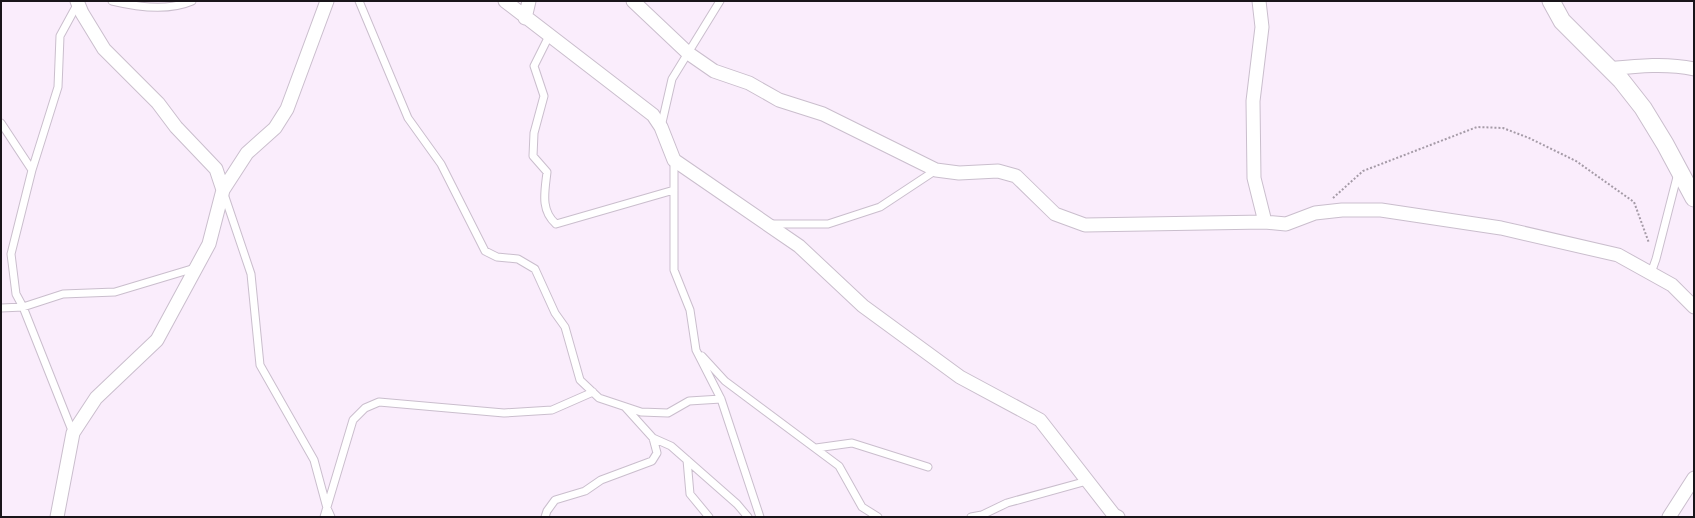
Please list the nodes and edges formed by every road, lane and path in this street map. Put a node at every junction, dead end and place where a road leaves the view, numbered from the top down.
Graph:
1 (112, 1) edge
2 (192, 1) edge
3 (326, 1) edge
4 (359, 1) edge
5 (505, 1) edge
6 (529, 1) edge
7 (633, 1) edge
8 (720, 1) edge
9 (1259, 1) edge
10 (1551, 1) edge
11 (77, 2) edge
12 (525, 18) junction
13 (549, 36) junction
14 (688, 53) junction
15 (1609, 69) junction
16 (1694, 69) edge
17 (1, 123) edge
18 (661, 127) junction
19 (674, 160) junction
20 (32, 170) junction
21 (936, 170) junction
22 (1679, 171) junction
23 (223, 190) junction
24 (674, 190) junction
25 (1694, 198) edge
26 (1315, 213) junction
27 (1265, 222) junction
28 (768, 224) junction
29 (1656, 259) junction
30 (196, 268) junction
31 (1650, 273) junction
32 (23, 307) junction
33 (1694, 307) edge
34 (1, 308) edge
35 (696, 350) junction
36 (593, 392) junction
37 (721, 399) junction
38 (625, 407) junction
39 (72, 433) junction
40 (653, 438) junction
41 (816, 448) junction
42 (687, 460) junction
43 (928, 467) dead end
44 (1694, 478) edge
45 (1087, 481) junction
46 (327, 508) junction
47 (57, 517) edge
48 (324, 517) edge
49 (331, 517) edge
50 (545, 517) edge
51 (709, 517) edge
52 (748, 517) edge
53 (760, 517) edge
54 (878, 517) edge
55 (970, 517) edge
56 (1118, 517) edge
57 (1669, 517) edge

1 - 2 lane
3 - 23 street
4 - 36 lane
5 - 12 street
6 - 12 street
7 - 14 street
8 - 14 lane
9 - 27 street
10 - 15 street
11 - 20 lane
11 - 23 street
12 - 13 street
13 - 18 street
13 - 24 lane
14 - 18 lane
14 - 21 street
15 - 16 street
15 - 22 street
17 - 20 lane
18 - 19 street
19 - 24 lane
19 - 28 street
20 - 32 lane
21 - 27 street
21 - 28 lane
22 - 25 street
22 - 29 lane
23 - 30 street
23 - 46 lane
24 - 35 lane
26 - 27 street
26 - 29 path
26 - 31 street
28 - 45 street
29 - 31 lane
30 - 32 lane
30 - 39 street
31 - 33 street
32 - 34 lane
32 - 39 lane
35 - 37 lane
35 - 41 lane
36 - 38 lane
36 - 46 lane
37 - 38 lane
37 - 53 lane
38 - 40 lane
39 - 47 street
40 - 42 lane
40 - 50 lane
41 - 43 lane
41 - 54 lane
42 - 51 lane
42 - 52 lane
44 - 57 street
45 - 55 lane
45 - 56 street
46 - 48 lane
46 - 49 lane

